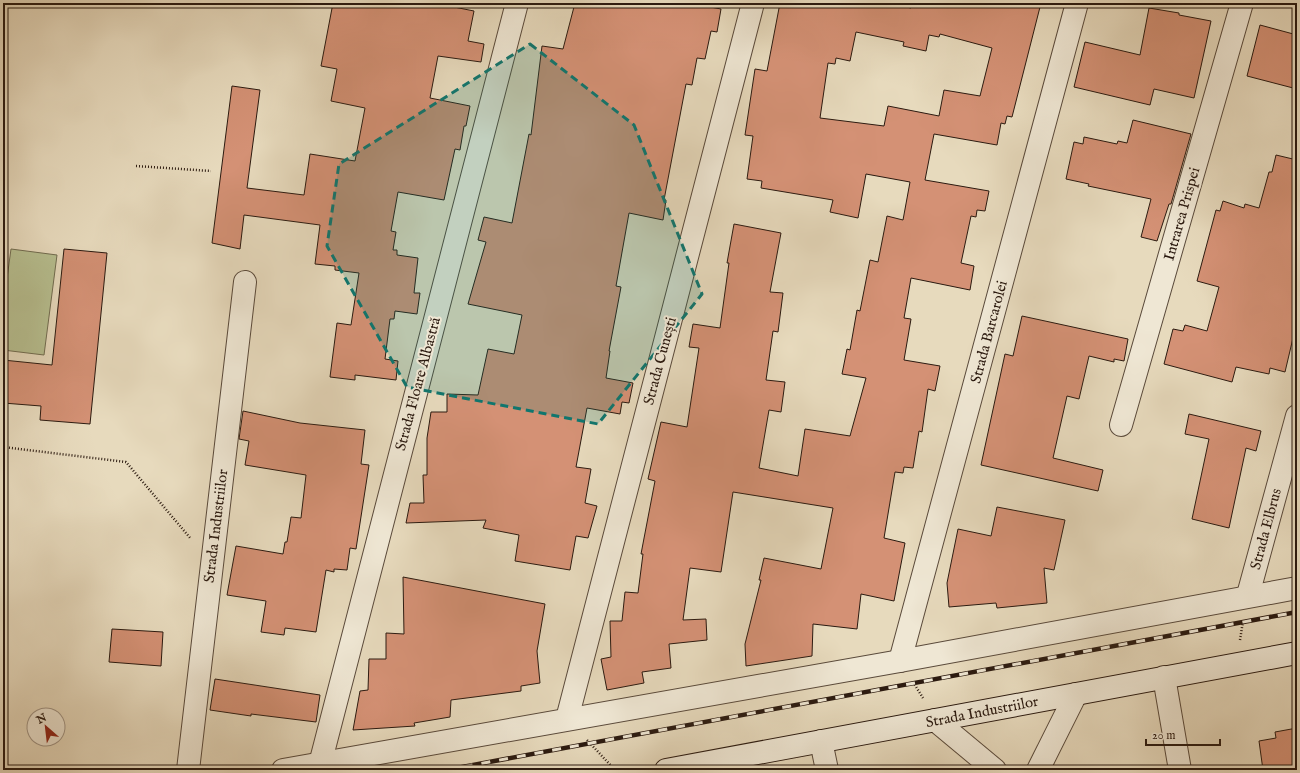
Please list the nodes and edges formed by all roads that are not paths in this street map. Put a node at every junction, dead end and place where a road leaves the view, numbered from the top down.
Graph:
1 (517, 3) edge
2 (753, 3) edge
3 (1077, 3) edge
4 (1242, 3) edge
5 (245, 282) dead end
6 (1297, 416) edge
7 (1121, 425) dead end
8 (1297, 588) edge
9 (1248, 595) junction
10 (1297, 653) edge
11 (900, 661) junction
12 (1164, 677) junction
13 (1076, 694) junction
14 (567, 719) junction
15 (935, 720) junction
16 (821, 741) junction
17 (320, 764) junction
18 (188, 770) edge
19 (283, 770) edge
20 (666, 770) edge
21 (826, 770) edge
22 (995, 770) edge
23 (1038, 770) edge
24 (1180, 770) edge

1 - 17 street, Strada Floare Albastră
2 - 14 street, Strada Cunești
3 - 11 street, Strada Barcarolei
4 - 7 street, Intrarea Prispei
5 - 18 street, Strada Industriilor
6 - 9 street, Strada Elbrus
8 - 9 street
9 - 11 street
10 - 12 street, Strada Industriilor
11 - 14 street
12 - 13 street, Strada Industriilor
12 - 24 street
13 - 15 street, Strada Industriilor
13 - 23 street
14 - 17 street
15 - 16 street, Strada Industriilor
15 - 22 street
16 - 20 street, Strada Industriilor
16 - 21 street
17 - 19 street

